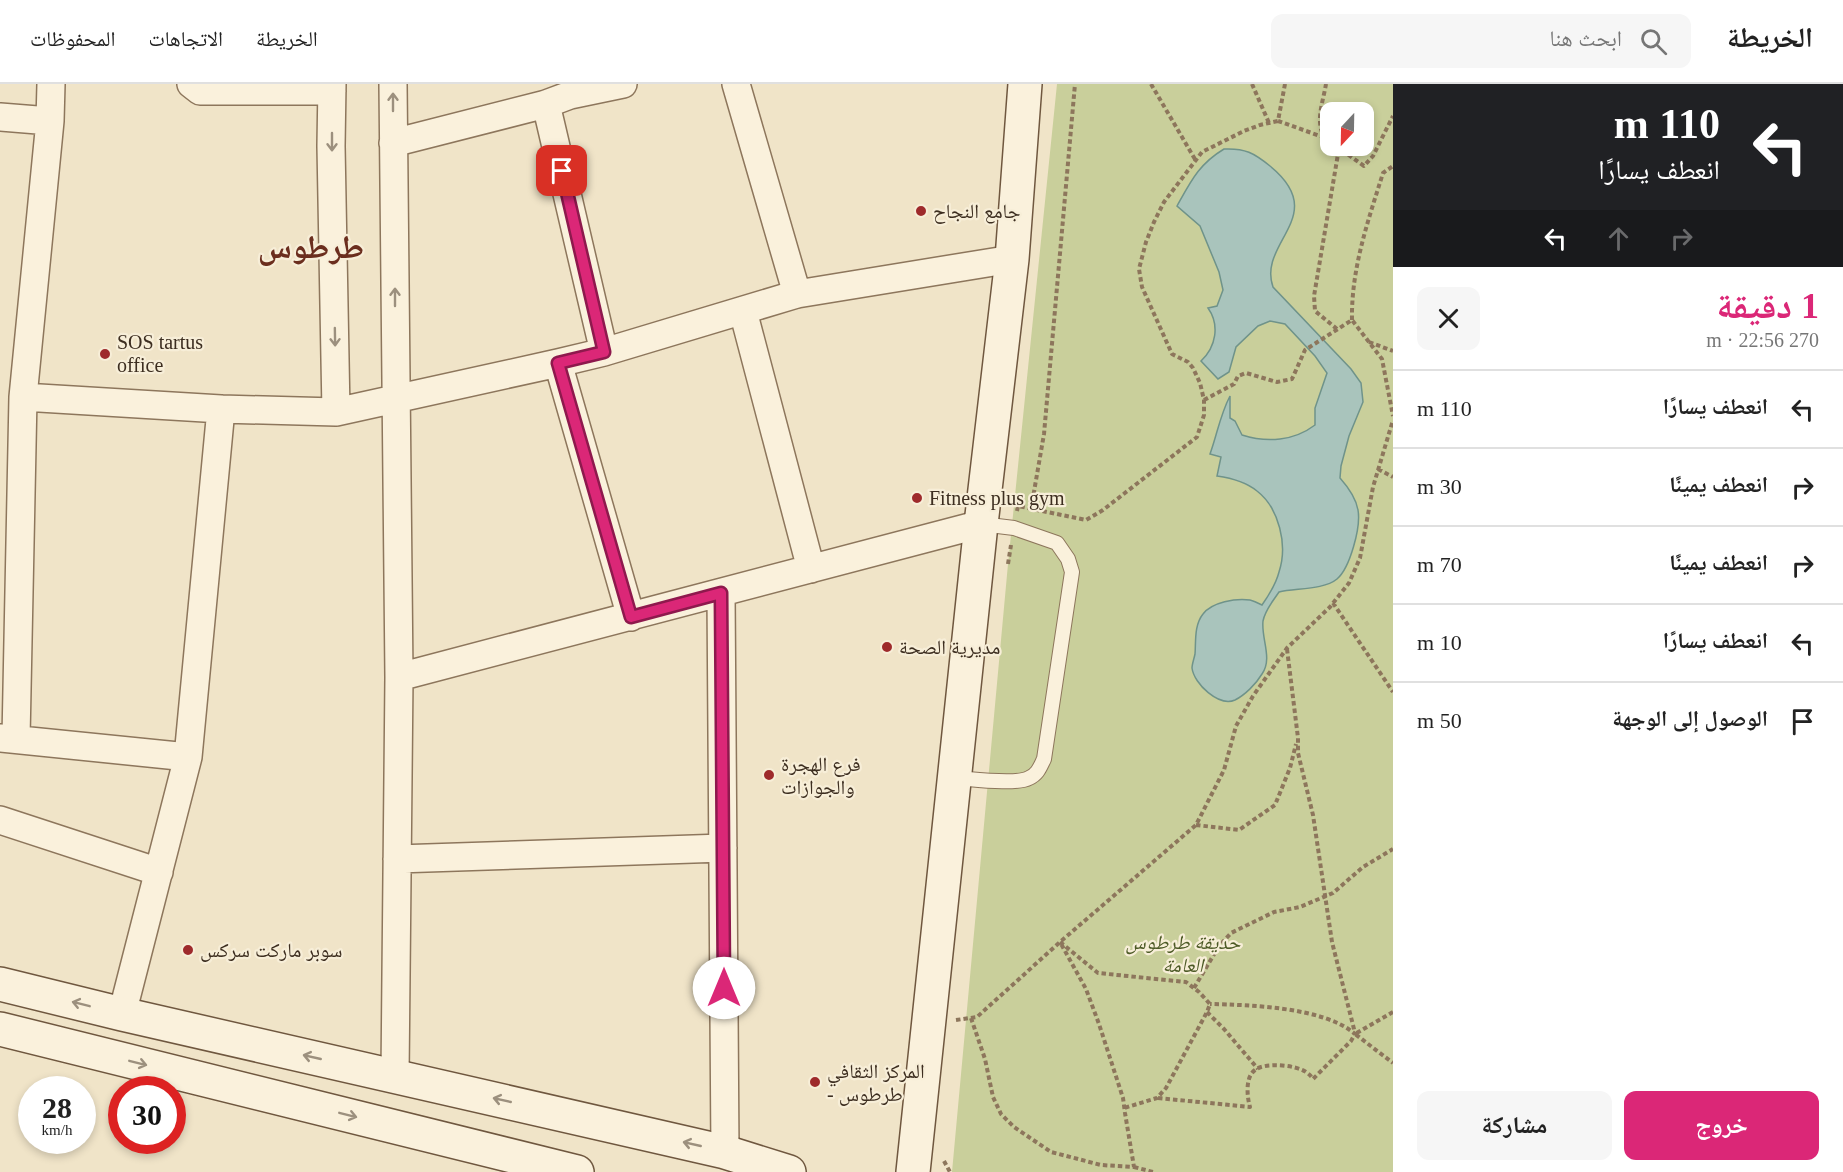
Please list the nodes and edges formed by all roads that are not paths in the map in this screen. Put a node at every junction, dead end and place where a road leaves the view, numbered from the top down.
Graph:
1 (51, 84) edge
2 (191, 84) edge
3 (393, 84) edge
4 (623, 84) edge
5 (736, 84) edge
6 (1025, 84) edge
7 (332, 88) edge
8 (562, 94) edge
9 (0, 117) edge
10 (50, 121) junction
11 (393, 143) junction
12 (1012, 259) junction
13 (797, 294) junction
14 (743, 311) junction
15 (604, 352) junction
16 (558, 363) junction
17 (23, 397) junction
18 (395, 398) junction
19 (221, 409) junction
20 (336, 412) junction
21 (981, 524) junction
22 (811, 569) junction
23 (721, 593) junction
24 (631, 617) junction
25 (399, 677) junction
26 (8, 738) edge
27 (188, 757) junction
28 (956, 778) junction
29 (0, 820) edge
30 (723, 848) junction
31 (398, 859) junction
32 (159, 872) junction
33 (0, 984) edge
34 (122, 1014) junction
35 (0, 1029) edge
36 (395, 1075) junction
37 (725, 1152) junction
38 (577, 1172) edge
39 (789, 1172) edge
40 (913, 1172) edge

1 - 10 street
2 - 7 street
11 -> 3 street
4 - 8 street
5 - 13 street
6 - 12 main road
7 -> 20 street
8 - 11 street
8 - 15 street
9 - 10 street
10 - 17 street
18 -> 11 street
12 - 13 street
12 - 21 main road
13 - 14 street
14 - 15 street
14 - 22 street
15 - 16 street
16 - 18 street
16 - 24 street
17 - 19 street
17 - 26 street
18 - 20 street
18 - 25 street
19 - 20 street
19 - 27 street
21 - 22 street
21 - 28 main road
21 - 28 lane
22 - 23 street
23 - 24 street
23 - 30 street
24 - 25 street
25 - 31 street
26 - 27 street
27 - 32 street
28 - 40 main road
29 - 32 street
30 - 31 street
30 - 37 street
31 - 36 street
32 - 34 street
34 -> 33 main road
36 -> 34 main road
35 -> 38 main road
37 -> 36 main road
37 - 39 main road

